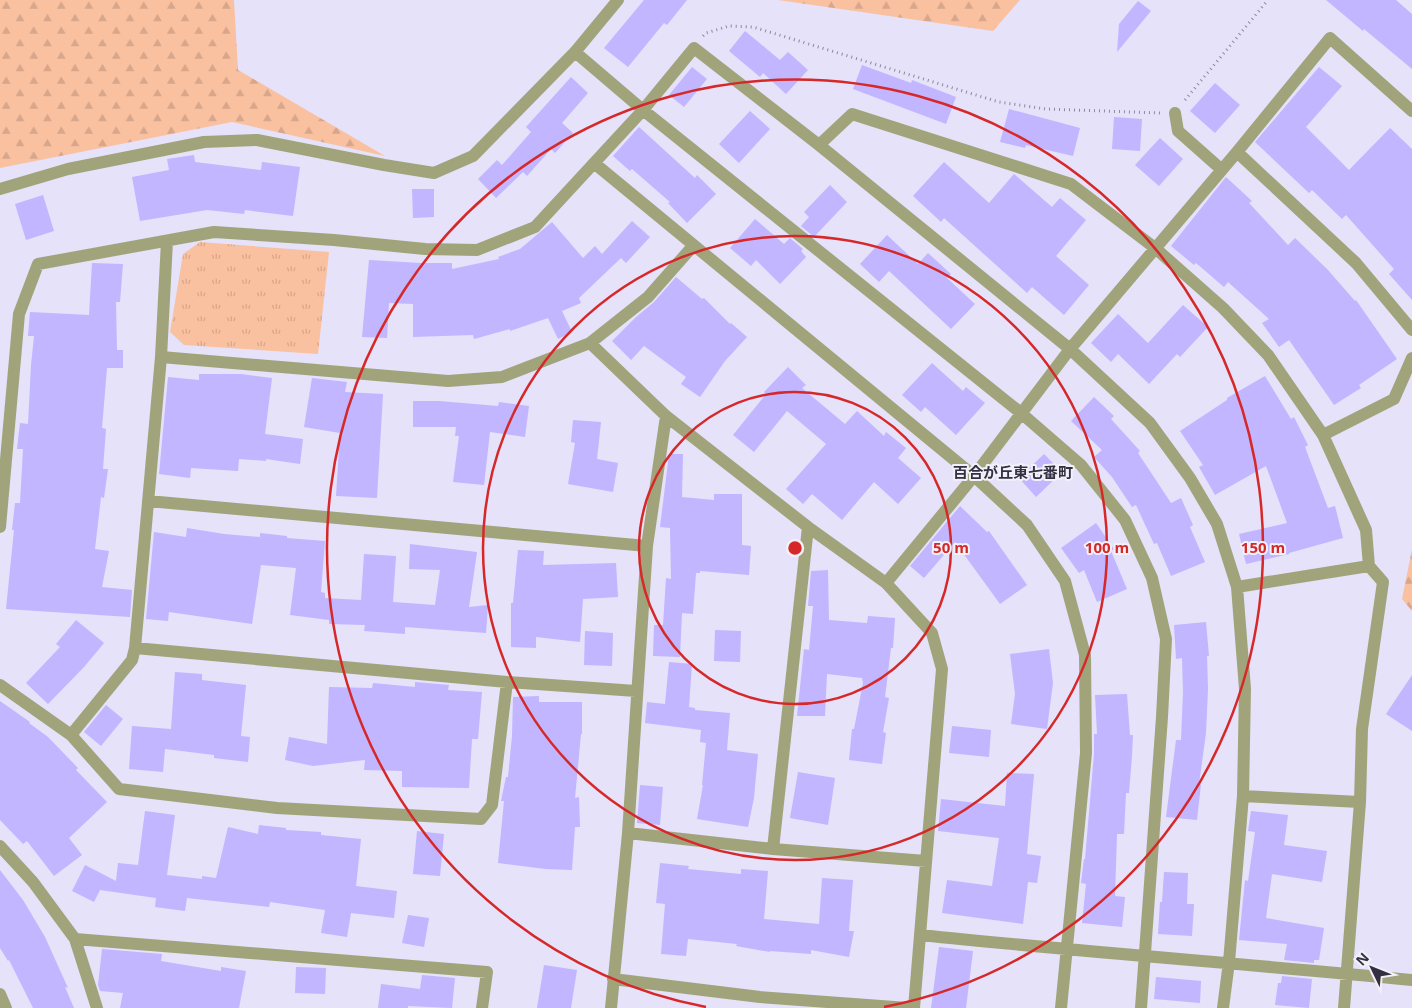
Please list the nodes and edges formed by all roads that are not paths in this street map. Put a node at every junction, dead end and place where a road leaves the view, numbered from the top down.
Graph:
1 (618, 0) edge
2 (575, 52) junction
3 (643, 110) junction
4 (1412, 111) edge
5 (1175, 113) road end
6 (819, 145) junction
7 (1237, 152) junction
8 (594, 163) junction
9 (1222, 170) junction
10 (0, 189) edge
11 (167, 240) junction
12 (693, 246) junction
13 (1155, 248) junction
14 (1412, 330) edge
15 (590, 343) junction
16 (1070, 349) junction
17 (160, 357) junction
18 (1412, 358) edge
19 (1020, 413) junction
20 (666, 416) junction
21 (1323, 435) junction
22 (974, 476) junction
23 (148, 501) junction
24 (0, 527) edge
25 (808, 527) junction
26 (647, 546) junction
27 (1370, 566) junction
28 (886, 583) junction
29 (1237, 587) junction
30 (135, 648) junction
31 (507, 682) junction
32 (0, 685) edge
33 (636, 691) junction
34 (71, 735) junction
35 (1243, 796) junction
36 (1360, 802) junction
37 (628, 833) junction
38 (0, 846) edge
39 (773, 849) junction
40 (926, 861) junction
41 (920, 935) junction
42 (75, 939) junction
43 (1066, 950) junction
44 (1145, 956) junction
45 (1229, 962) junction
46 (1346, 973) junction
47 (613, 979) junction
48 (1412, 980) edge
49 (0, 994) edge
50 (759, 1002) edge
51 (6, 1008) edge
52 (97, 1008) edge
53 (482, 1008) edge
54 (610, 1008) edge
55 (908, 1008) edge
56 (914, 1008) edge
57 (1061, 1008) edge
58 (1141, 1008) edge
59 (1223, 1008) edge
60 (1344, 1008) edge

1 - 2 street
2 - 3 street
2 - 10 street
3 - 6 street
3 - 8 street
3 - 19 street
4 - 7 street
5 - 9 street
6 - 13 street
6 - 16 street
7 - 9 street
7 - 14 street
8 - 11 street
8 - 12 street
9 - 13 street
11 - 17 street
11 - 24 street
12 - 15 street
12 - 22 street
13 - 16 street
13 - 21 street
15 - 17 street
15 - 20 street
16 - 19 street
16 - 29 street
17 - 23 street
18 - 21 street
19 - 22 street
19 - 44 street
20 - 25 street
20 - 26 street
21 - 27 street
22 - 28 street
22 - 43 street
23 - 26 street
23 - 30 street
25 - 28 street
25 - 39 street
26 - 33 street
27 - 29 street
27 - 36 street
28 - 40 street
29 - 35 street
30 - 31 street
30 - 34 street
31 - 33 street
31 - 34 street
32 - 34 street
33 - 37 street
35 - 36 street
35 - 45 street
36 - 46 street
37 - 39 street
37 - 47 street
38 - 42 street
39 - 40 street
40 - 41 street
41 - 43 street
41 - 56 street
42 - 52 street
42 - 53 street
43 - 44 street
43 - 57 street
44 - 45 street
44 - 58 street
45 - 46 street
45 - 59 street
46 - 48 street
46 - 60 street
47 - 50 street
47 - 54 street
49 - 51 street
50 - 55 street

